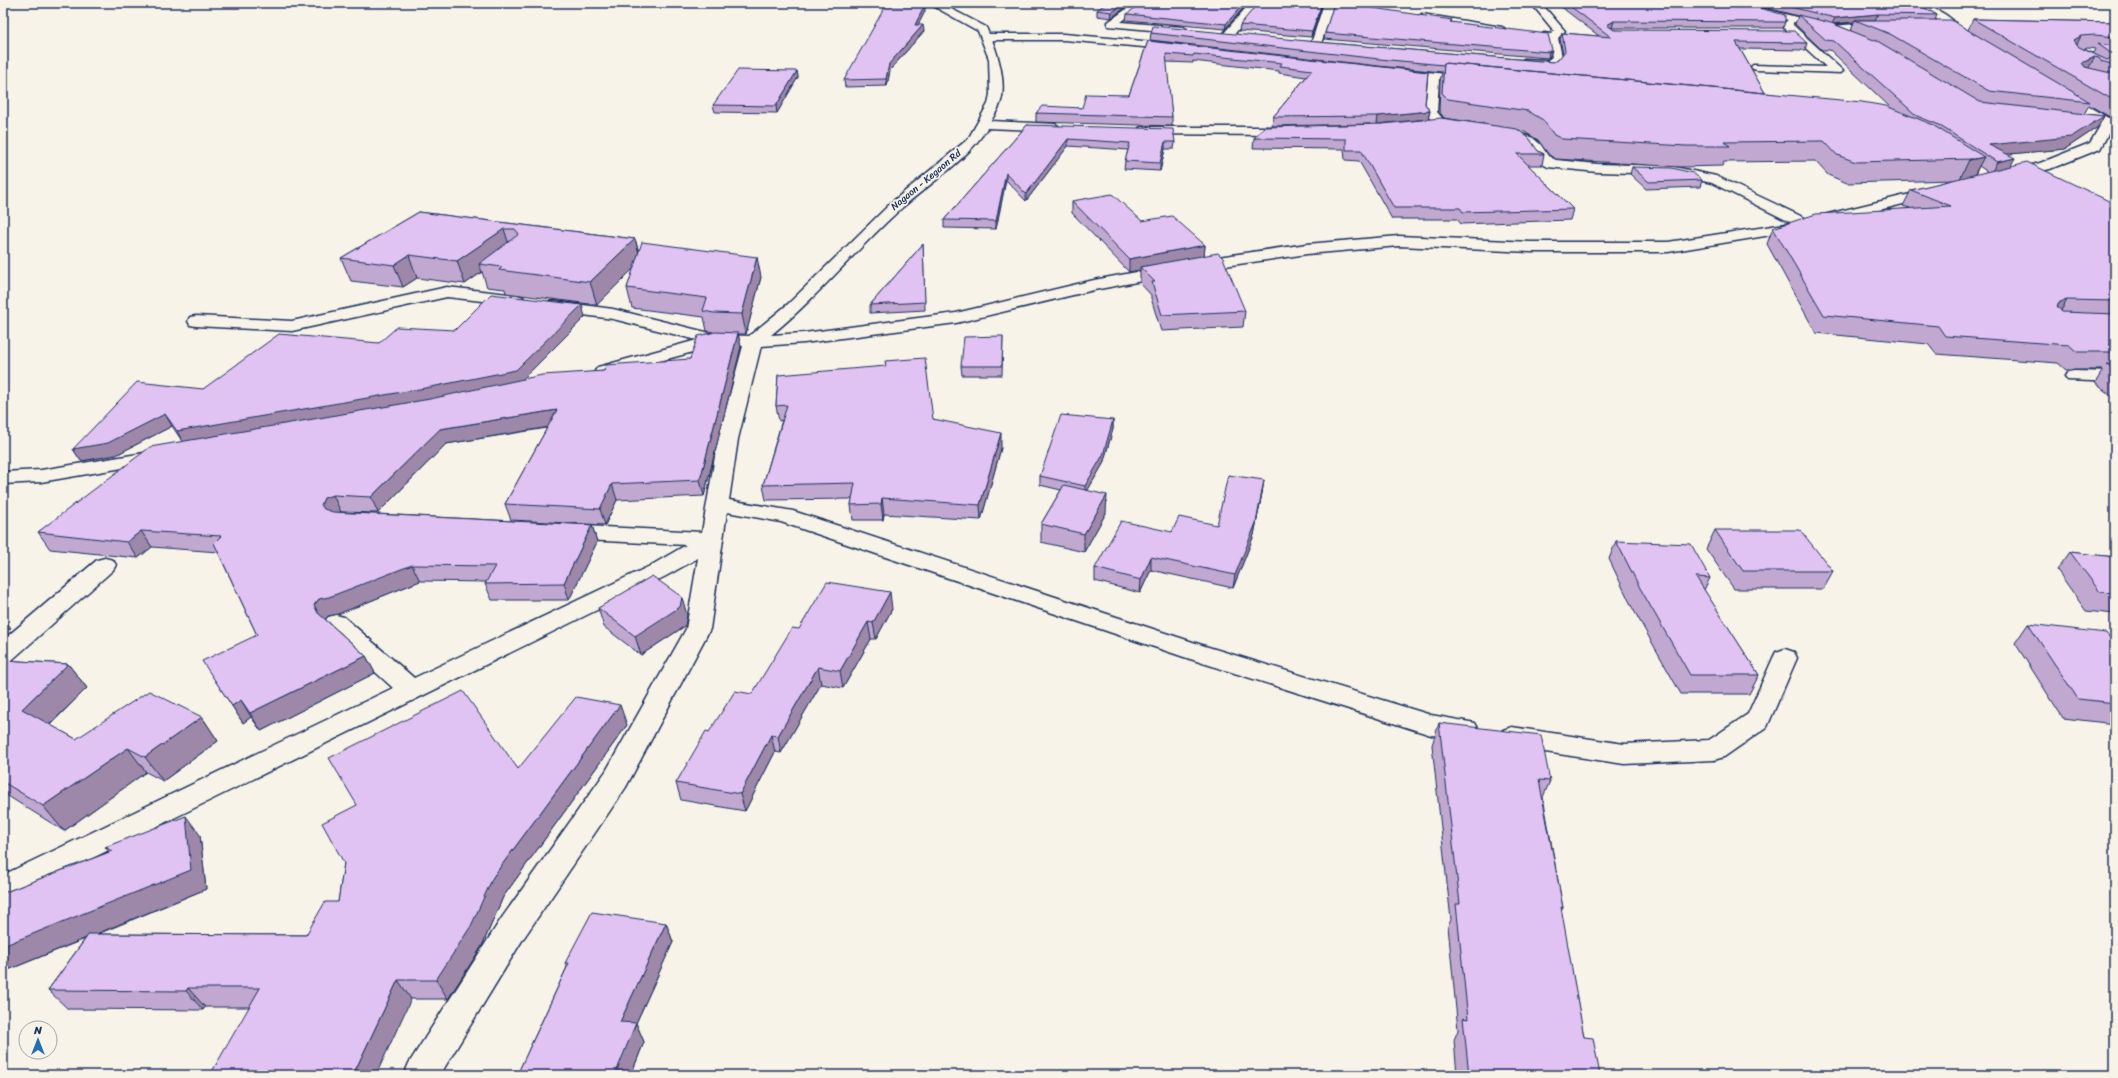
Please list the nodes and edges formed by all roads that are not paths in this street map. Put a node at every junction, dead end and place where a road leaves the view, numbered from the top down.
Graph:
1 (933, 3) edge
2 (1141, 3) edge
3 (1255, 3) edge
4 (1330, 3) edge
5 (1536, 3) edge
6 (1754, 3) edge
7 (1911, 3) edge
8 (1349, 4) edge
9 (1735, 4) edge
10 (1372, 8) edge
11 (1413, 15) edge
12 (1789, 18) junction
13 (1896, 26) edge
14 (1918, 26) edge
15 (1948, 26) junction
16 (1080, 28) dead end
17 (1832, 29) junction
18 (1509, 31) edge
19 (1963, 31) edge
20 (1196, 32) edge
21 (1779, 33) edge
22 (1795, 33) junction
23 (1531, 34) edge
24 (1243, 36) edge
25 (987, 37) junction
26 (1017, 37) junction
27 (1553, 37) junction
28 (1856, 39) edge
29 (1330, 45) edge
30 (1190, 48) edge
31 (1512, 61) edge
32 (1757, 67) dead end
33 (1385, 71) edge
34 (1434, 76) junction
35 (1480, 80) edge
36 (2048, 87) edge
37 (2085, 121) edge
38 (1439, 122) junction
39 (2112, 122) edge
40 (982, 124) junction
41 (1425, 125) edge
42 (1474, 127) edge
43 (1067, 129) edge
44 (1131, 131) edge
45 (1302, 131) edge
46 (1496, 131) edge
47 (2020, 172) junction
48 (1995, 178) edge
49 (2041, 182) edge
50 (1951, 189) edge
51 (1806, 224) junction
52 (482, 281) dead end
53 (464, 294) junction
54 (196, 321) dead end
55 (718, 340) junction
56 (753, 341) junction
57 (584, 376) edge
58 (2074, 376) dead end
59 (2115, 377) edge
60 (179, 453) edge
61 (3, 478) edge
62 (718, 504) junction
63 (547, 531) edge
64 (713, 540) junction
65 (105, 565) dead end
66 (336, 623) dead end
67 (3, 654) edge
68 (1784, 658) dead end
69 (411, 690) junction
70 (3, 889) edge
71 (421, 1075) edge

1 - 25 street
2 - 20 street
3 - 24 street
4 - 8 street
4 - 29 street
5 - 27 street
6 - 9 street
7 - 15 street
8 - 10 street
9 - 12 street
11 - 18 street
12 - 17 street
12 - 22 street
13 - 17 street
14 - 15 street
15 - 19 street
16 - 26 street
17 - 28 street
21 - 22 street
22 - 32 street
23 - 27 street
25 - 26 street
25 - 40 street, Nagaon - Kegaon Rd
26 - 30 street
27 - 31 street
33 - 34 street
34 - 35 street
34 - 38 street
36 - 39 street
37 - 39 street
38 - 41 street
38 - 42 street
39 - 47 street
40 - 43 street
40 - 56 street, Nagaon - Kegaon Rd
44 - 45 street
46 - 51 street
47 - 48 street
47 - 49 street
50 - 51 street
51 - 56 street
52 - 53 street
53 - 54 street
53 - 55 street
55 - 56 street
55 - 57 street
56 - 62 street
58 - 59 street
60 - 61 street
62 - 64 street
62 - 68 street
63 - 64 street
64 - 69 street
64 - 71 street
65 - 67 street
66 - 69 street
69 - 70 street

